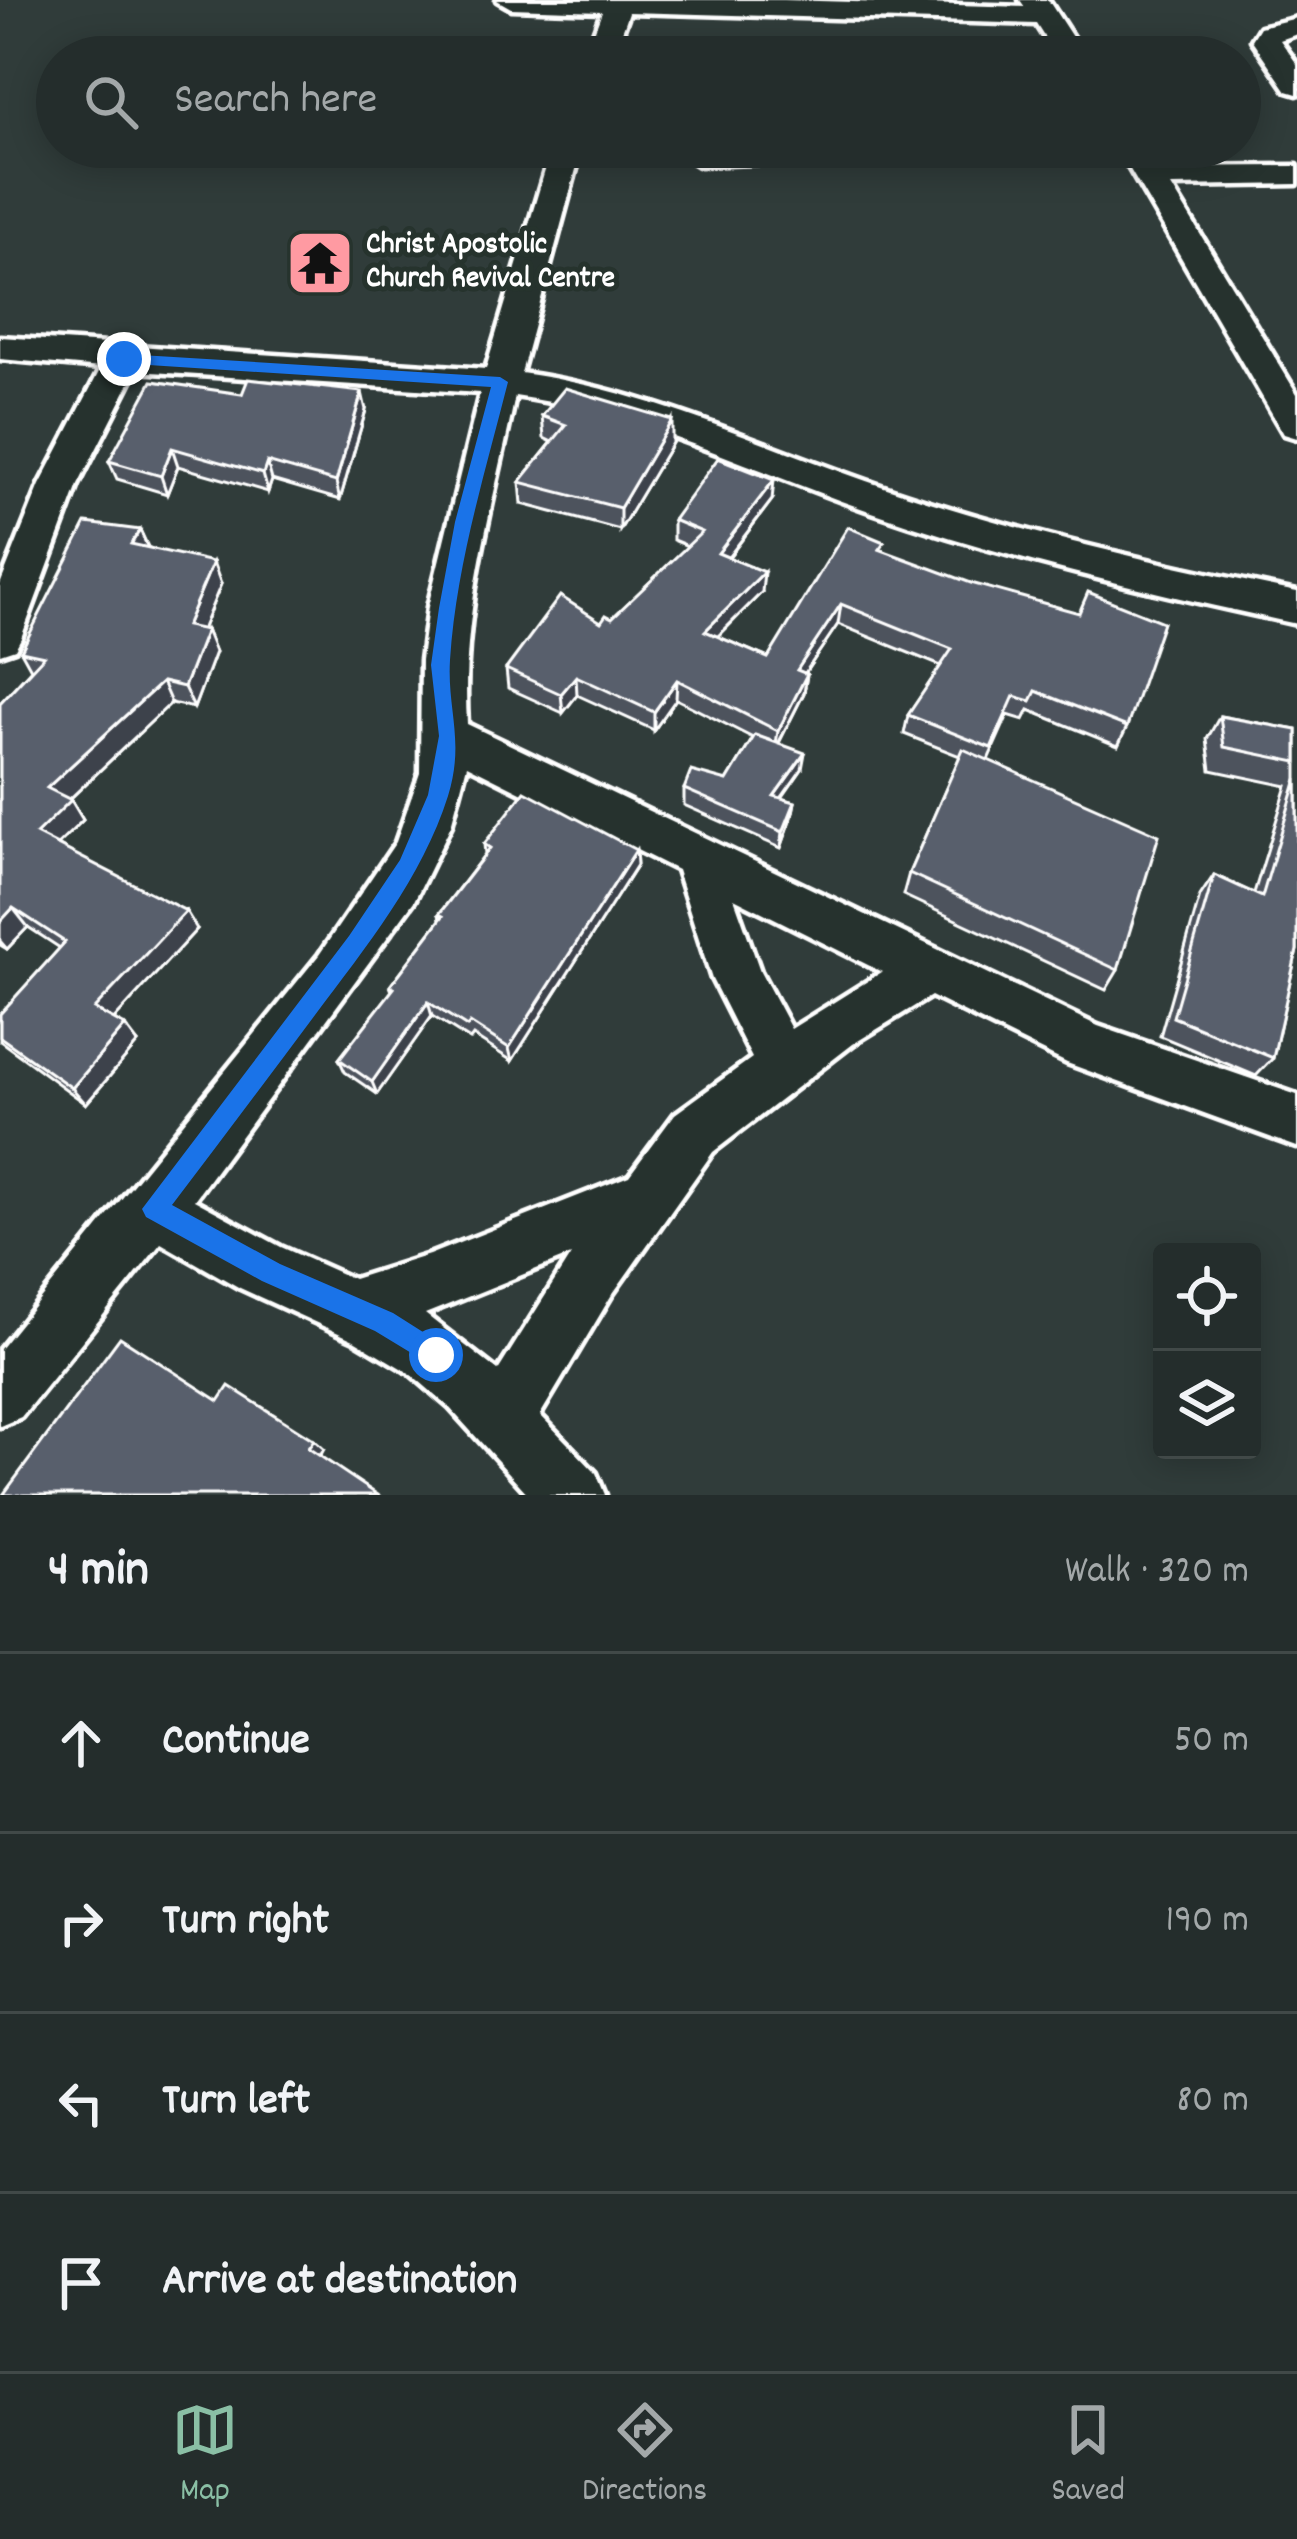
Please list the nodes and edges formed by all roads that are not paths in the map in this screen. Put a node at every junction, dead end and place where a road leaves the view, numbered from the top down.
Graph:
1 (511, 0) edge
2 (1288, 0) edge
3 (620, 2) edge
4 (1039, 8) edge
5 (1297, 12) edge
6 (1297, 26) edge
7 (607, 36) edge
8 (1057, 36) edge
9 (1297, 85) edge
10 (561, 168) edge
11 (1146, 168) edge
12 (1297, 175) edge
13 (1152, 177) junction
14 (0, 348) edge
15 (124, 359) junction
16 (500, 382) junction
17 (1297, 425) edge
18 (1297, 608) edge
19 (0, 638) edge
20 (449, 736) junction
21 (696, 856) junction
22 (926, 972) junction
23 (784, 1067) junction
24 (1297, 1121) edge
25 (648, 1197) junction
26 (154, 1209) junction
27 (354, 1308) junction
28 (0, 1396) edge
29 (504, 1418) junction
30 (574, 1495) edge

1 - 3 street
2 - 5 street
3 - 4 street
3 - 7 street
4 - 8 street
6 - 9 street
10 - 16 street
11 - 13 street
12 - 13 street
13 - 17 street
14 - 15 street
15 - 16 street
15 - 19 street
16 - 18 street
16 - 20 street
20 - 21 street
20 - 26 street
21 - 22 street
21 - 23 street
22 - 23 street
22 - 24 street
23 - 25 street
25 - 27 street
25 - 29 street
26 - 27 street
26 - 28 street
27 - 29 street
29 - 30 street

